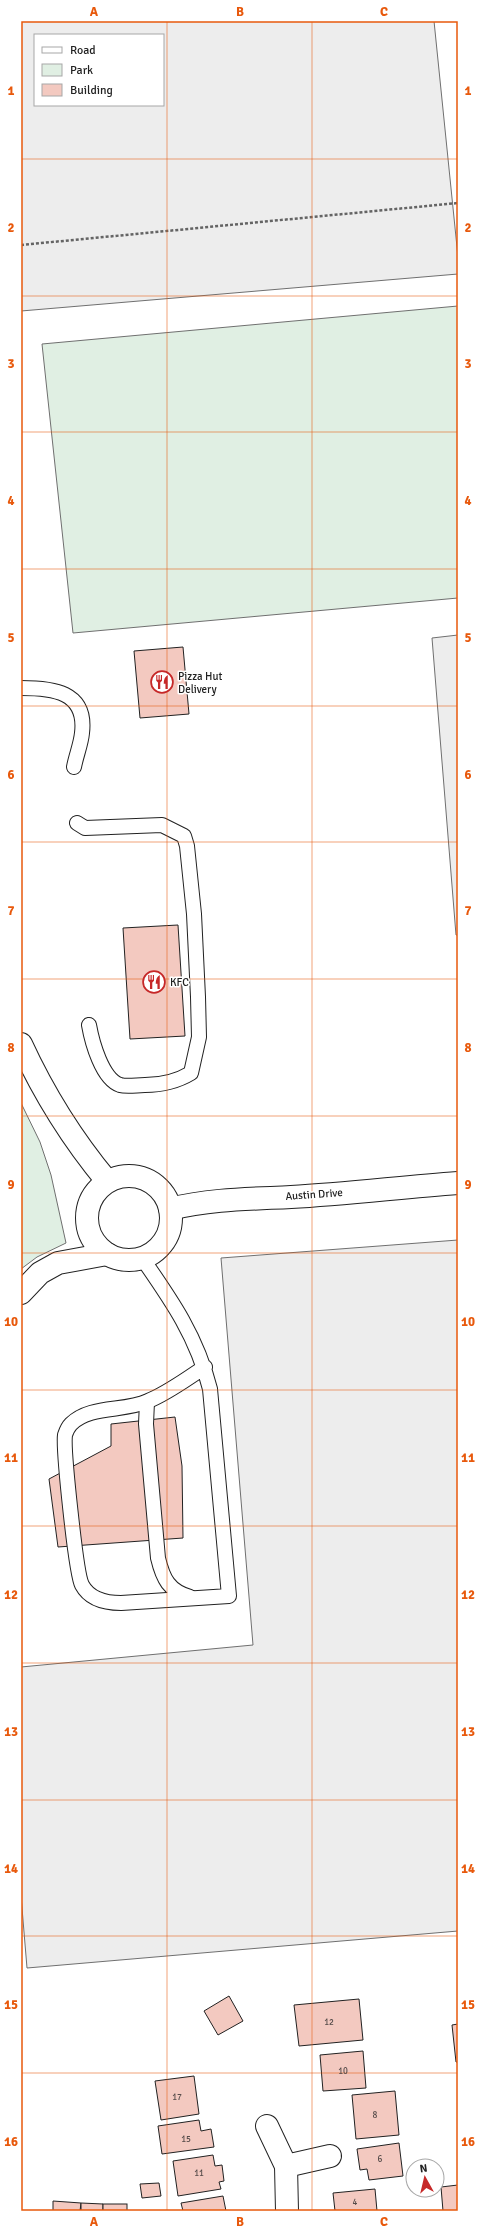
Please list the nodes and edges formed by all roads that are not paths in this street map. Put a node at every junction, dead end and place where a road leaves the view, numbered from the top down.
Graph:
1 (21, 688) edge
2 (74, 767) dead end
3 (77, 823) dead end
4 (89, 1025) dead end
5 (21, 1044) edge
6 (107, 1181) junction
7 (458, 1183) edge
8 (170, 1209) junction
9 (107, 1254) junction
10 (142, 1258) junction
11 (21, 1293) edge
12 (205, 1367) junction
13 (147, 1402) junction
14 (195, 1598) junction
15 (267, 2126) dead end
16 (330, 2156) dead end
17 (286, 2166) junction
18 (287, 2211) edge

1 - 2 lane
3 - 4 lane
5 - 6 main road
6 - 8 main road
6 - 9 main road
7 - 8 main road, Austin Drive
8 - 10 main road
9 - 10 main road
9 - 11 main road
10 - 12 lane
12 - 13 lane
12 - 14 lane
13 - 14 lane
13 - 14 lane
15 - 17 main road
16 - 17 main road
17 - 18 main road

